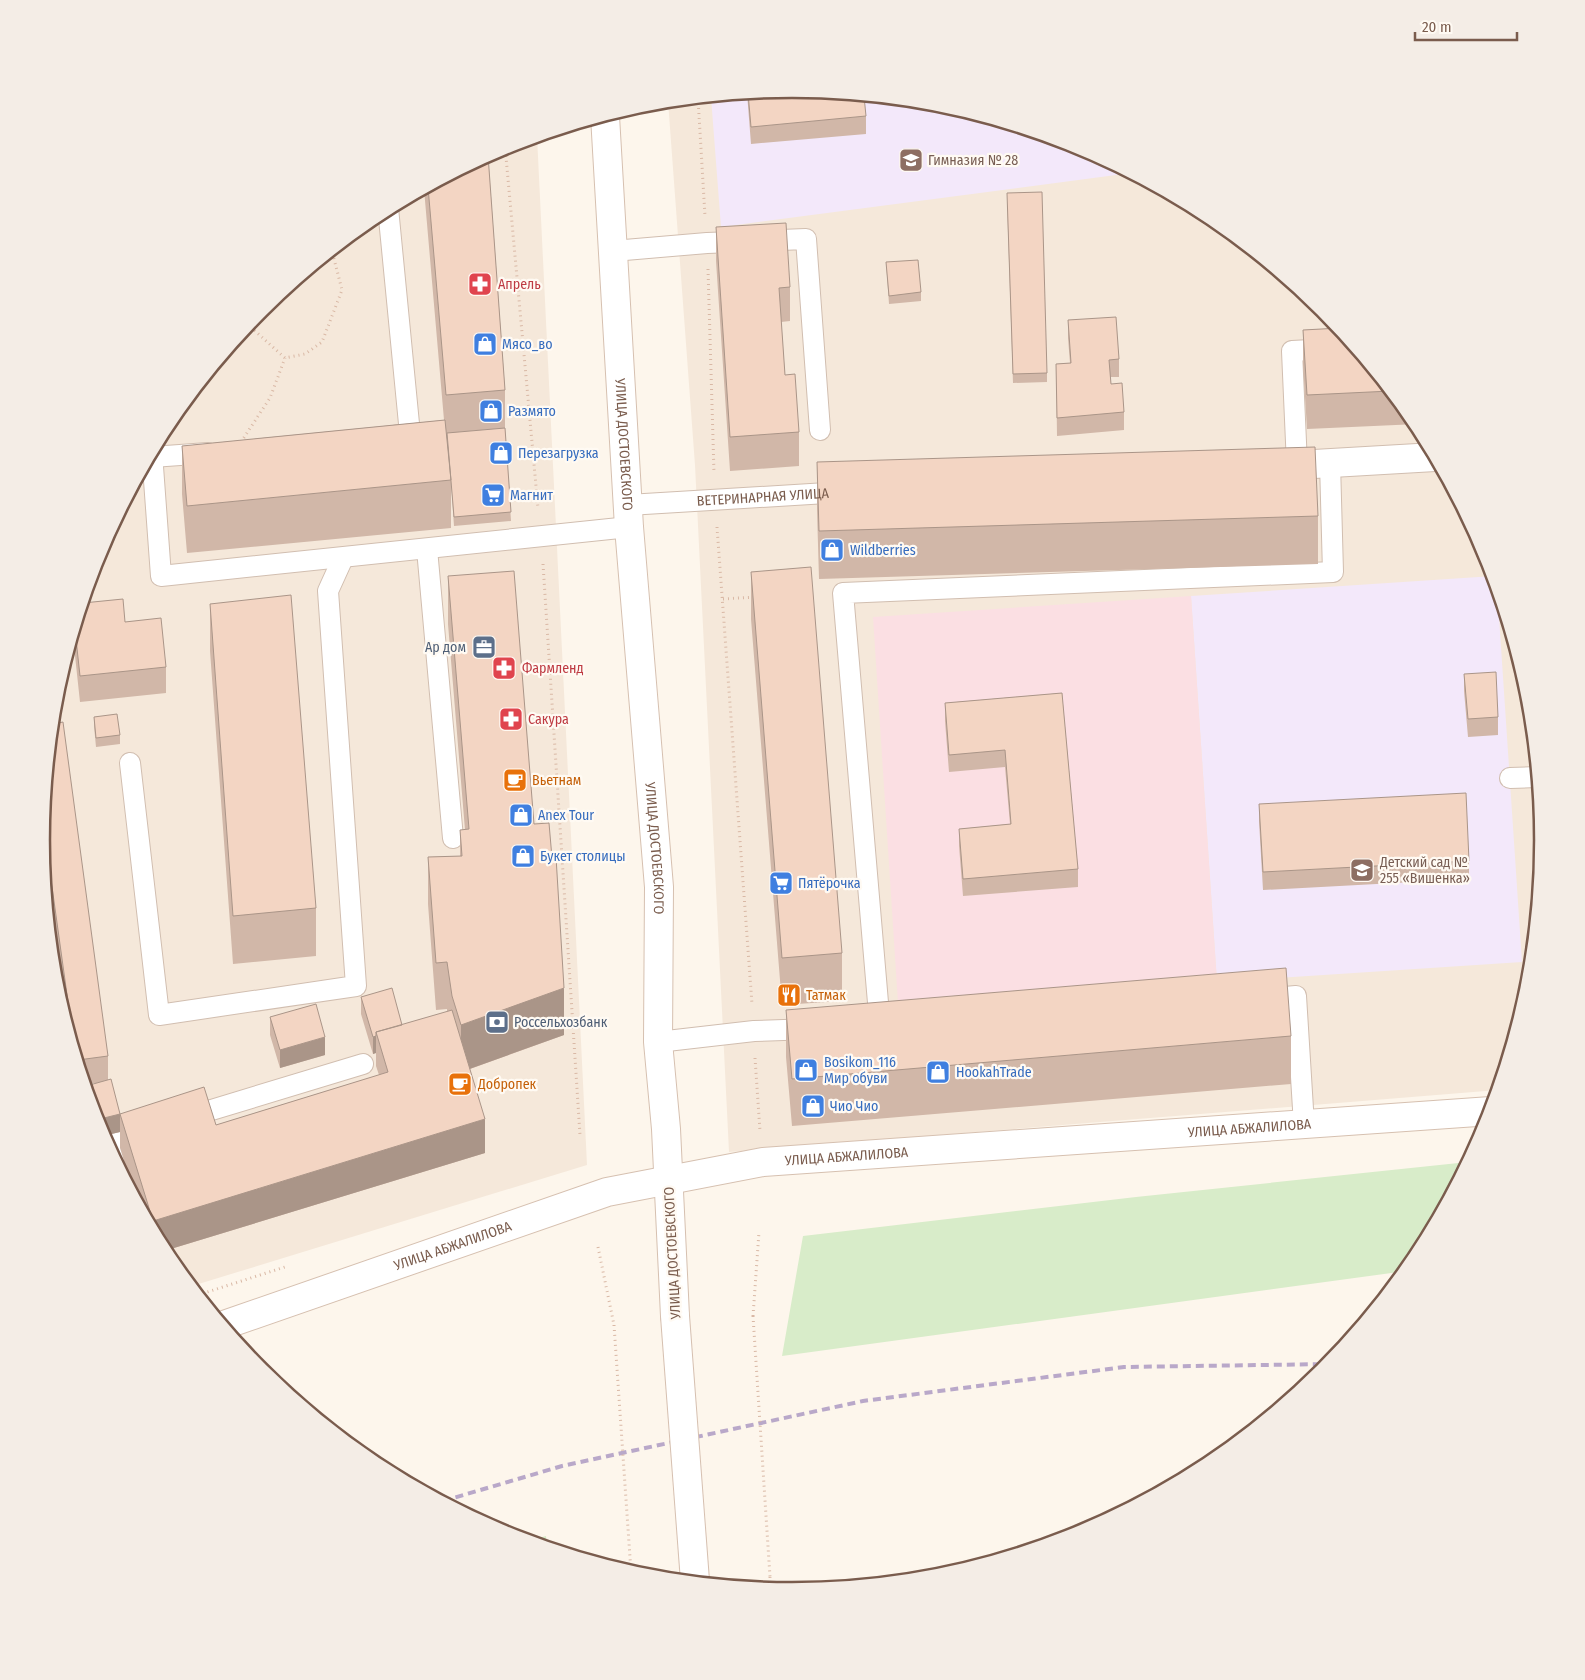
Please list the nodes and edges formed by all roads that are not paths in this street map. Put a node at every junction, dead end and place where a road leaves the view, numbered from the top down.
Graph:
1 (605, 122) edge
2 (389, 217) edge
3 (613, 251) junction
4 (1347, 348) edge
5 (820, 430) dead end
6 (371, 438) edge
7 (236, 451) edge
8 (158, 455) edge
9 (1429, 457) edge
10 (153, 463) edge
11 (1330, 463) junction
12 (1297, 465) junction
13 (1268, 467) edge
14 (863, 491) edge
15 (629, 516) junction
16 (427, 548) junction
17 (343, 558) junction
18 (130, 763) dead end
19 (1532, 777) edge
20 (1510, 778) dead end
21 (453, 838) dead end
22 (1247, 1000) edge
23 (879, 1026) edge
24 (831, 1028) edge
25 (658, 1042) junction
26 (363, 1064) dead end
27 (1483, 1112) edge
28 (1304, 1125) junction
29 (114, 1140) edge
30 (668, 1179) junction
31 (229, 1323) edge
32 (696, 1576) edge

1 - 3 main road, УЛИЦА ДОСТОЕВСКОГО
2 - 6 lane
3 - 5 lane
3 - 15 main road, УЛИЦА ДОСТОЕВСКОГО
4 - 12 lane
7 - 8 lane
9 - 11 main road
10 - 17 lane, ВЕТЕРИНАРНАЯ УЛИЦА
11 - 12 main road
11 - 23 lane
12 - 13 lane
14 - 15 lane, ВЕТЕРИНАРНАЯ УЛИЦА
15 - 16 lane, ВЕТЕРИНАРНАЯ УЛИЦА
15 - 25 main road, УЛИЦА ДОСТОЕВСКОГО
16 - 17 lane, ВЕТЕРИНАРНАЯ УЛИЦА
16 - 21 lane
17 - 18 lane
19 - 20 lane
22 - 28 lane
24 - 25 lane
25 - 30 main road, УЛИЦА ДОСТОЕВСКОГО
26 - 29 lane
27 - 28 main road, УЛИЦА АБЖАЛИЛОВА
28 - 30 main road, УЛИЦА АБЖАЛИЛОВА
30 - 31 main road, УЛИЦА АБЖАЛИЛОВА
30 - 32 main road, УЛИЦА ДОСТОЕВСКОГО, bridge

